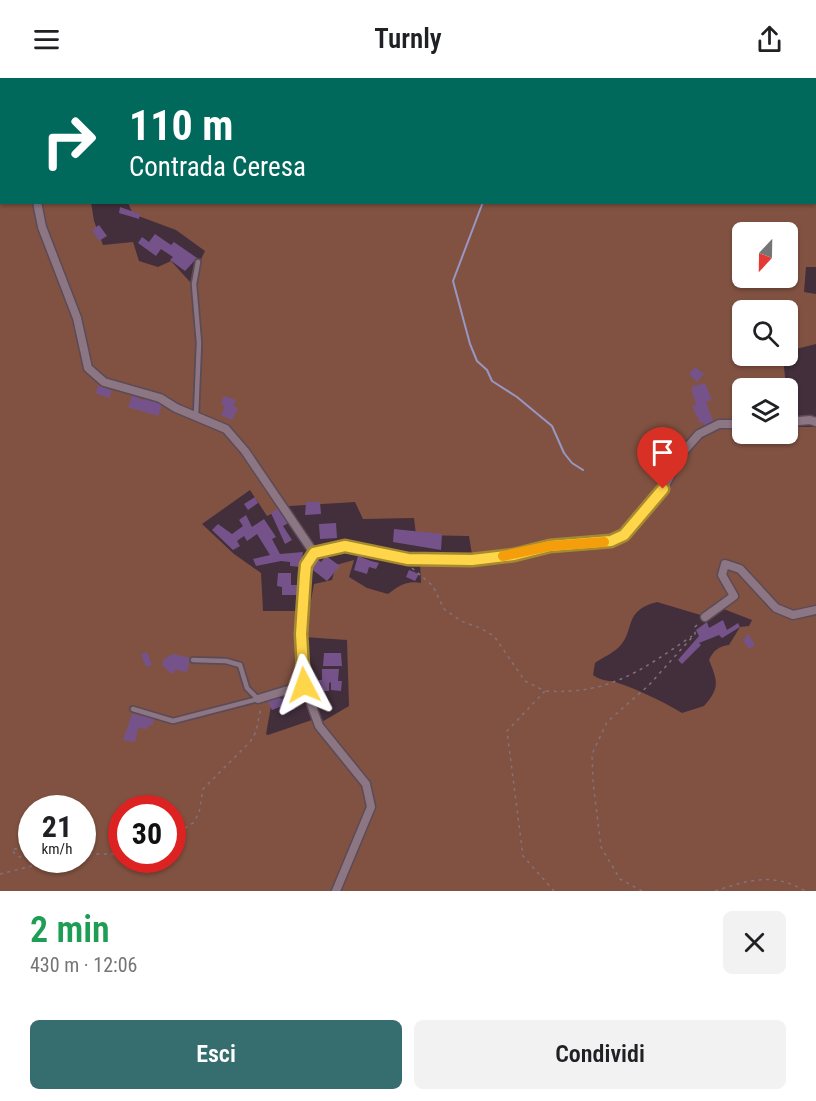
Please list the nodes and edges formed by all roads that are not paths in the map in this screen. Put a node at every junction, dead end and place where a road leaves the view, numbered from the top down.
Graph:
1 (37, 204) edge
2 (198, 262) dead end
3 (196, 416) junction
4 (798, 421) edge
5 (816, 422) edge
6 (732, 424) edge
7 (314, 553) junction
8 (816, 610) edge
9 (705, 617) road end
10 (193, 660) dead end
11 (304, 685) junction
12 (260, 698) junction
13 (133, 709) dead end
14 (336, 891) edge

1 - 3 street
2 - 3 lane
3 - 7 street
4 - 5 street
6 - 7 street
7 - 11 street
8 - 9 street
10 - 12 lane
11 - 12 street
11 - 14 street
12 - 13 lane

